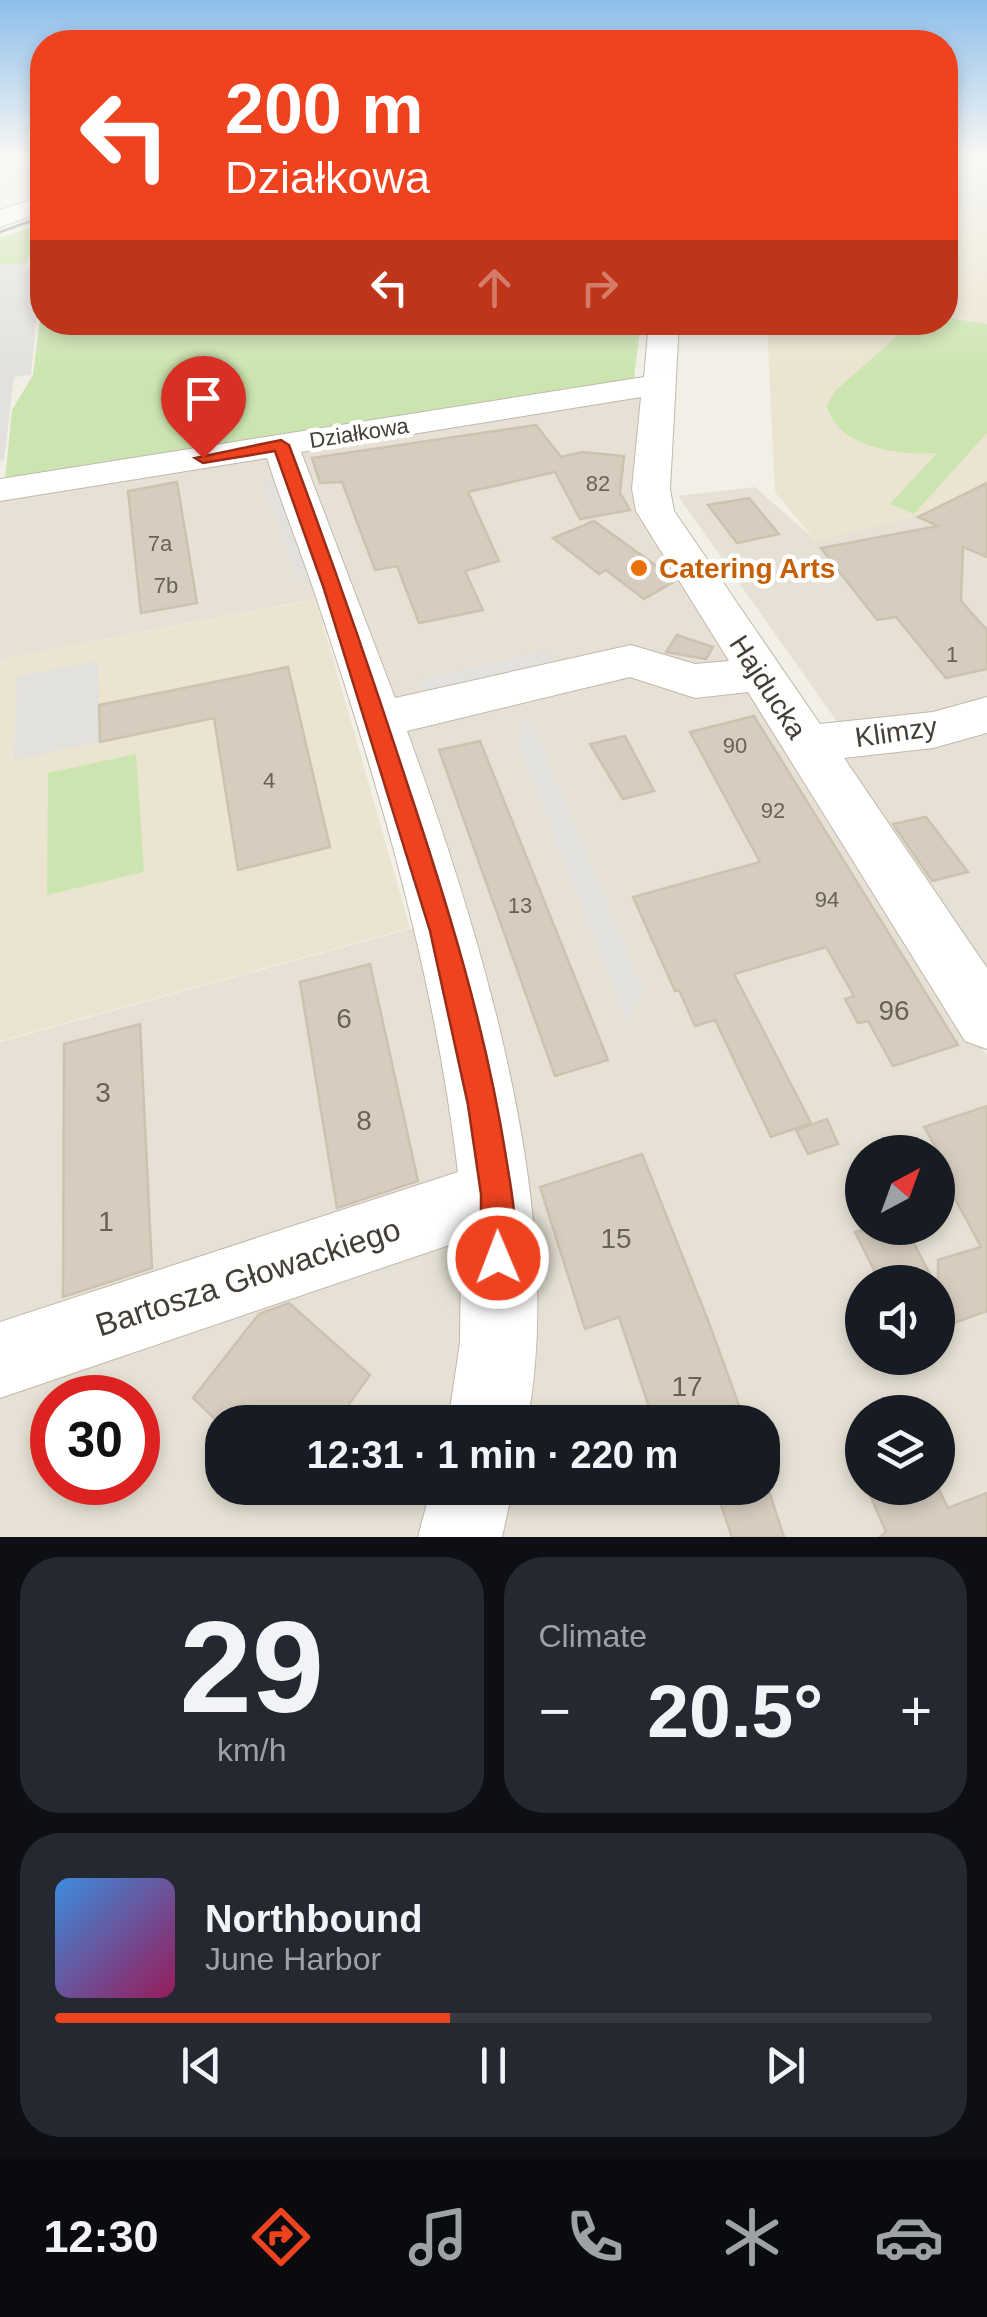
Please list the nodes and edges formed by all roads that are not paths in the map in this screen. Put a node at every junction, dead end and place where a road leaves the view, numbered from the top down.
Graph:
1 (663, 335) edge
2 (658, 384) junction
3 (281, 445) junction
4 (0, 490) edge
5 (760, 674) junction
6 (987, 715) edge
7 (378, 720) junction
8 (805, 744) junction
9 (987, 1020) edge
10 (496, 1194) junction
11 (0, 1360) edge
12 (490, 1405) edge
13 (468, 1505) edge
14 (460, 1537) edge

1 - 2 street, Hajducka
2 - 3 street, Działkowa
2 - 5 street, Hajducka
3 - 4 street, Działkowa
3 - 7 street
5 - 7 street
5 - 8 street, Hajducka
6 - 8 street, Klimzy
7 - 10 street
8 - 9 street, Hajducka
10 - 11 street, Bartosza Głowackiego
10 - 12 street
13 - 14 street

